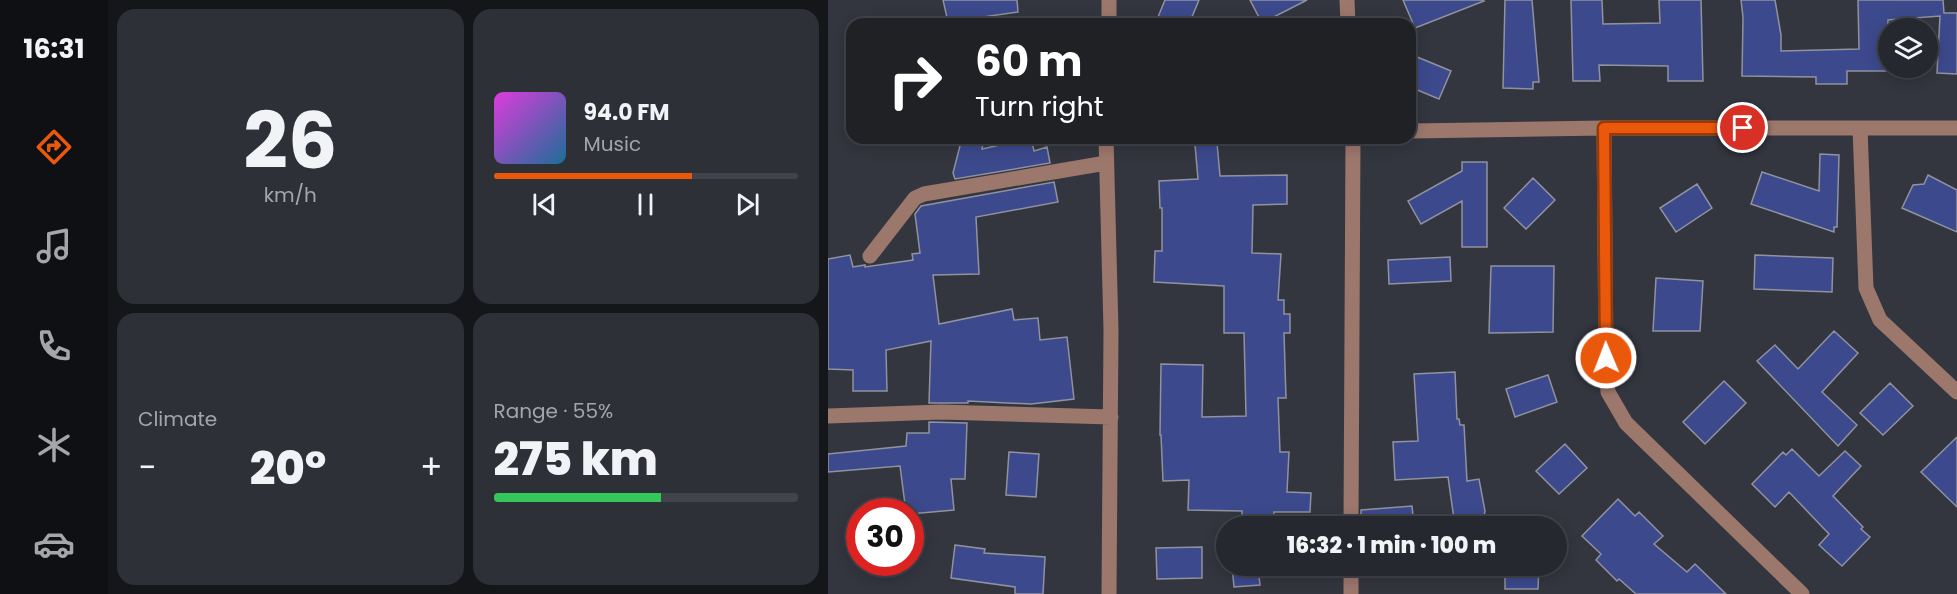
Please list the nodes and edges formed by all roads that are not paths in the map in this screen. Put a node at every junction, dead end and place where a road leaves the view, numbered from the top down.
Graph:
1 (1109, 0) edge
2 (1347, 0) edge
3 (1109, 18) edge
4 (1348, 18) edge
5 (1604, 128) junction
6 (1860, 128) junction
7 (1957, 128) edge
8 (1416, 131) edge
9 (1106, 144) edge
10 (1353, 144) edge
11 (1106, 163) junction
12 (870, 256) dead end
13 (1957, 392) edge
14 (828, 416) edge
15 (1111, 417) junction
16 (1351, 516) edge
17 (1351, 576) edge
18 (1109, 594) edge
19 (1351, 594) edge
20 (1802, 594) edge

1 - 3 street
2 - 4 street
5 - 6 street
5 - 8 street
5 - 20 street
6 - 7 street
6 - 13 street
9 - 11 street
10 - 16 street
11 - 12 street
11 - 15 street
14 - 15 street
15 - 18 street
17 - 19 street

